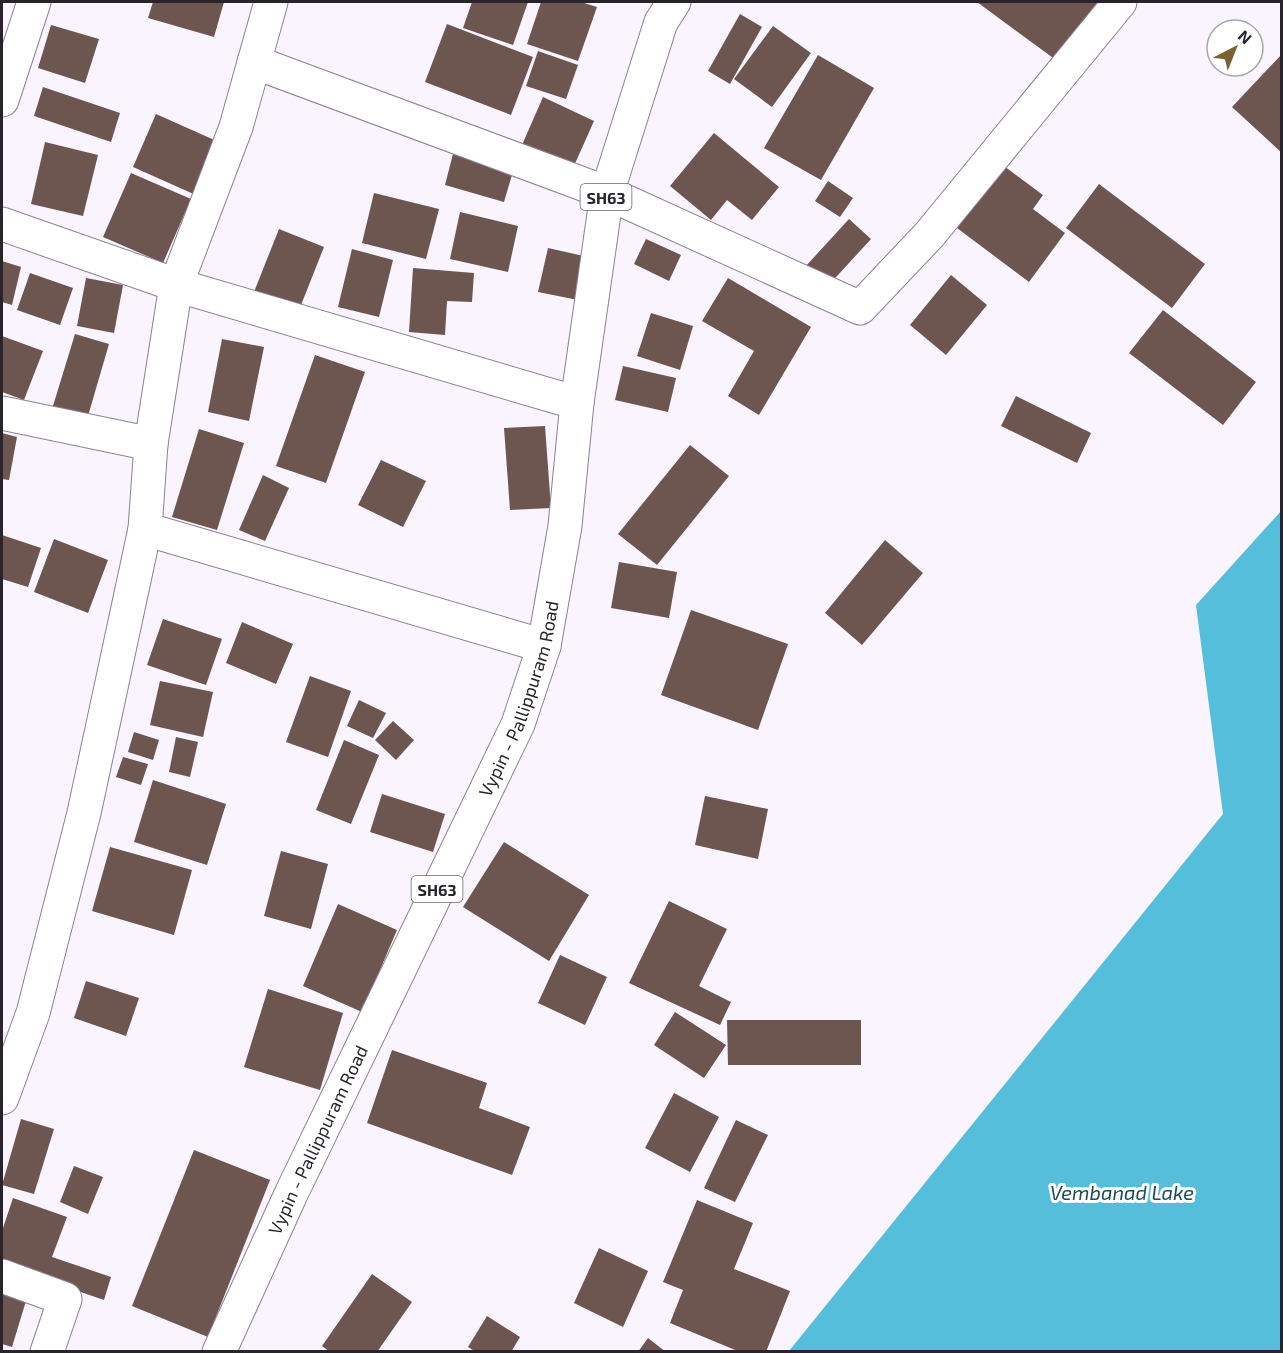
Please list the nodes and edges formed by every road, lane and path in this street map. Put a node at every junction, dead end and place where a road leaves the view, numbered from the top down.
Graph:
1 (34, 2) edge
2 (271, 2) edge
3 (674, 2) edge
4 (1120, 2) edge
5 (254, 62) junction
6 (2, 100) edge
7 (607, 194) junction
8 (2, 224) edge
9 (176, 285) junction
10 (577, 403) junction
11 (2, 413) edge
12 (151, 444) junction
13 (145, 529) junction
14 (544, 646) junction
15 (2, 1098) edge
16 (2, 1276) edge
17 (46, 1352) edge
18 (219, 1352) edge

1 - 6 street
2 - 5 street
3 - 7 street, Vypin - Pallippuram Road / SH63
4 - 7 street
5 - 7 street
5 - 9 street
7 - 10 street, Vypin - Pallippuram Road / SH63
8 - 9 street
9 - 10 street
9 - 12 street
10 - 14 street, Vypin - Pallippuram Road / SH63
11 - 12 street
12 - 13 street
13 - 14 street
13 - 15 street
14 - 18 street, Vypin - Pallippuram Road / SH63
16 - 17 street

